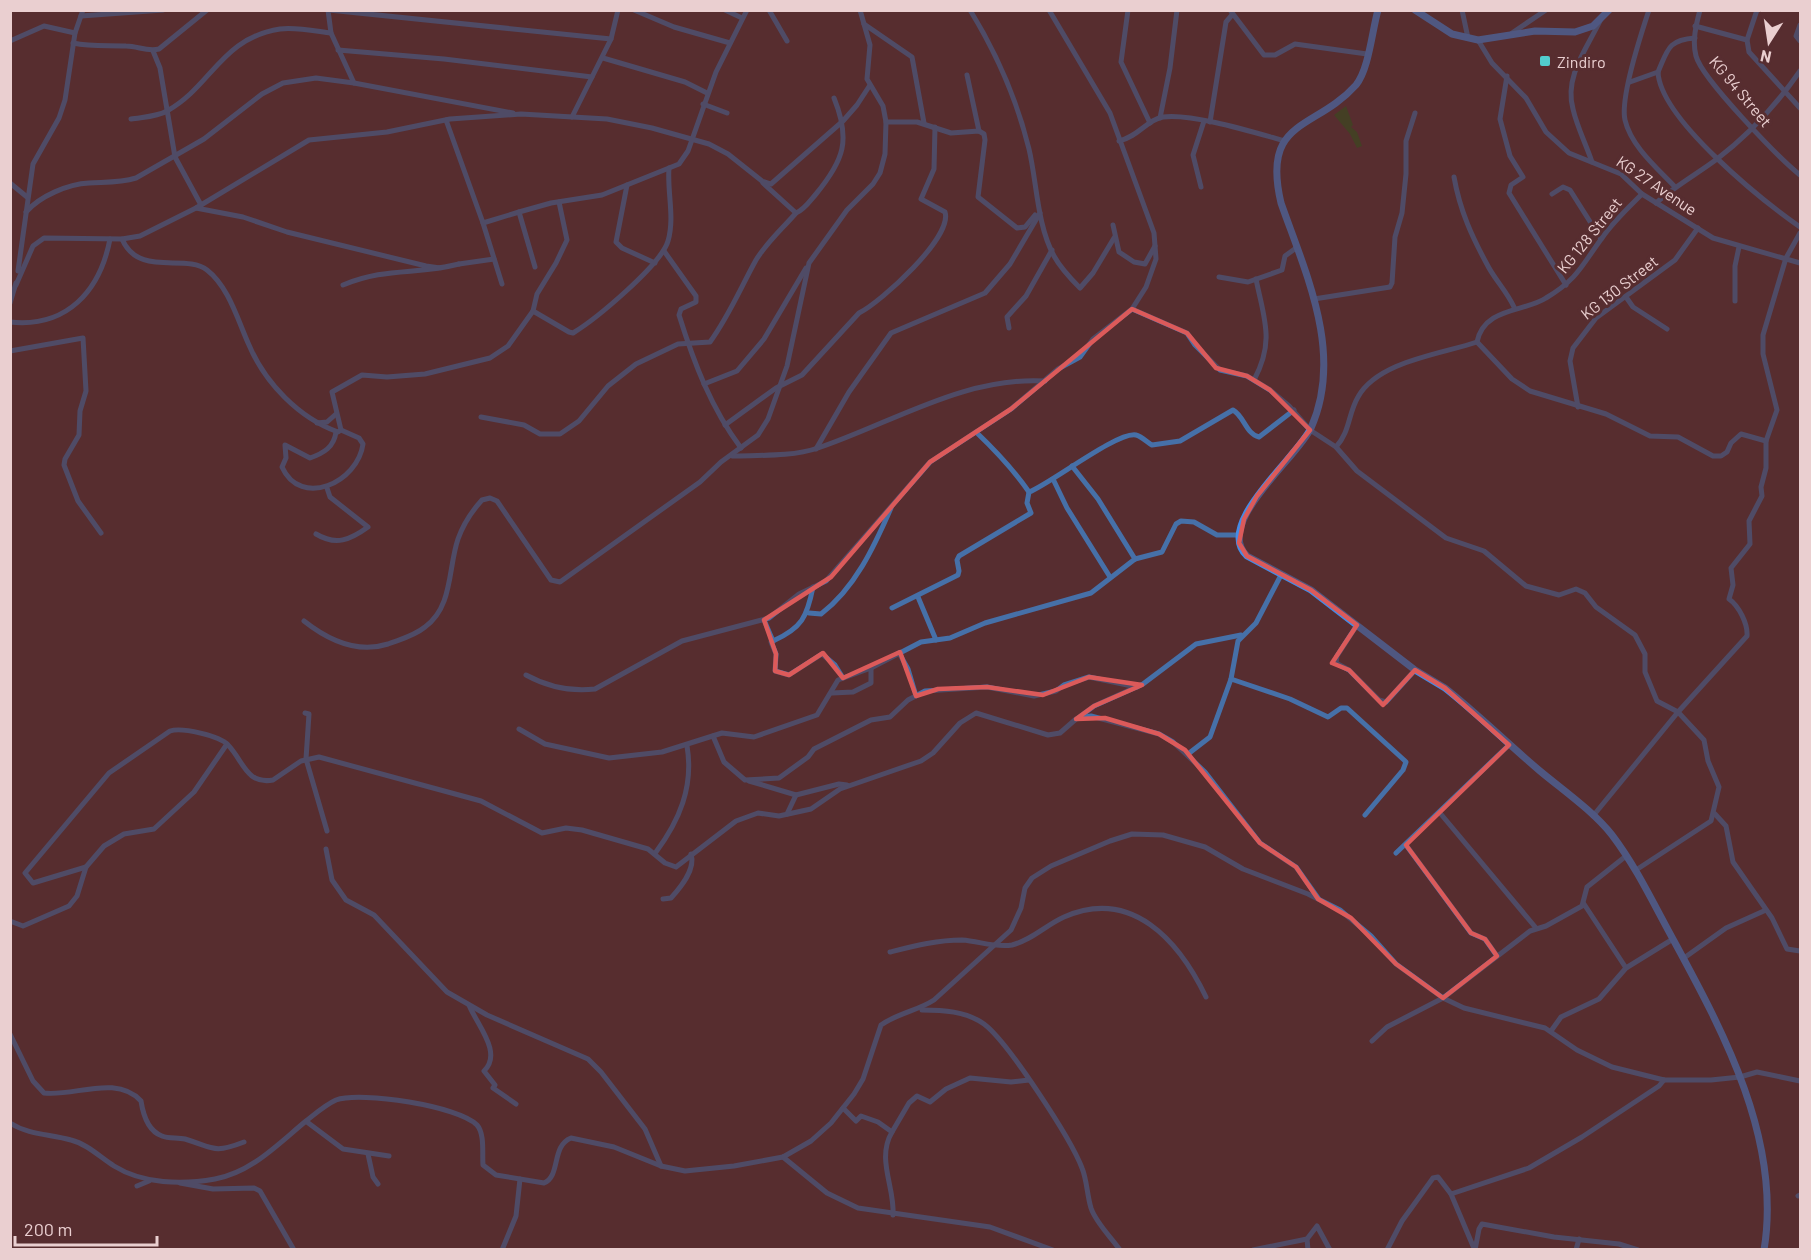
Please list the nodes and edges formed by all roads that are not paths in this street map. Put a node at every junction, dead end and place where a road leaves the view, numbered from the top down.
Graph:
1 (163, 10) edge
2 (207, 10) edge
3 (329, 10) edge
4 (618, 10) edge
5 (634, 10) edge
6 (725, 10) edge
7 (747, 10) edge
8 (769, 10) edge
9 (860, 10) edge
10 (970, 10) edge
11 (1049, 10) edge
12 (1128, 10) edge
13 (1177, 10) edge
14 (1378, 10) edge
15 (1415, 10) edge
16 (1462, 10) edge
17 (1546, 10) edge
18 (1609, 10) edge
19 (1649, 10) edge
20 (1700, 10) edge
21 (1757, 10) edge
22 (82, 13) edge
23 (1231, 13) edge
24 (742, 18) junction
25 (1602, 19) junction
26 (864, 24) junction
27 (1800, 25) edge
28 (1695, 26) junction
29 (75, 33) junction
30 (331, 33) junction
31 (1512, 33) junction
32 (1468, 38) junction
33 (1695, 38) junction
34 (611, 39) junction
35 (1478, 40) junction
36 (1747, 40) junction
37 (10, 41) edge
38 (787, 41) dead end
39 (1800, 41) edge
40 (73, 43) junction
41 (730, 43) junction
42 (153, 51) junction
43 (338, 51) junction
44 (1367, 54) junction
45 (603, 57) junction
46 (1800, 71) edge
47 (1658, 72) junction
48 (967, 75) dead end
49 (1507, 76) junction
50 (592, 77) junction
51 (354, 82) junction
52 (1630, 82) junction
53 (870, 85) junction
54 (1785, 92) junction
55 (707, 93) junction
56 (834, 98) dead end
57 (703, 104) junction
58 (1800, 108) edge
59 (166, 112) junction
60 (1415, 112) dead end
61 (727, 113) dead end
62 (521, 114) junction
63 (572, 117) junction
64 (1160, 118) junction
65 (131, 119) dead end
66 (446, 120) junction
67 (843, 121) junction
68 (886, 122) junction
69 (1207, 122) junction
70 (924, 123) junction
71 (1150, 123) junction
72 (935, 128) junction
73 (1753, 128) junction
74 (979, 131) junction
75 (690, 139) junction
76 (1119, 141) junction
77 (1285, 141) junction
78 (175, 157) junction
79 (1717, 159) junction
80 (1592, 162) junction
81 (669, 168) junction
82 (1800, 175) edge
83 (1455, 177) dead end
84 (762, 181) junction
85 (10, 183) edge
86 (627, 185) junction
87 (1201, 187) dead end
88 (1675, 187) junction
89 (1552, 194) dead end
90 (1642, 194) junction
91 (27, 197) junction
92 (559, 202) junction
93 (1656, 203) junction
94 (199, 207) junction
95 (1040, 210) junction
96 (26, 212) junction
97 (519, 212) junction
98 (796, 213) junction
99 (483, 223) junction
100 (1113, 225) dead end
101 (1800, 227) edge
102 (1698, 228) junction
103 (1800, 233) edge
104 (1114, 238) junction
105 (110, 239) junction
106 (122, 239) junction
107 (1601, 239) junction
108 (1155, 244) junction
109 (1739, 247) junction
110 (1296, 248) junction
111 (1052, 250) junction
112 (664, 251) junction
113 (1786, 258) junction
114 (494, 259) junction
115 (655, 263) junction
116 (1800, 263) edge
117 (459, 264) junction
118 (808, 265) junction
119 (535, 267) dead end
120 (1219, 277) dead end
121 (1256, 279) junction
122 (502, 284) dead end
123 (16, 285) junction
124 (343, 285) dead end
125 (1566, 285) junction
126 (1626, 297) junction
127 (1314, 299) junction
128 (1735, 301) dead end
129 (10, 303) edge
130 (1514, 308) junction
131 (1132, 309) junction
132 (533, 311) junction
133 (10, 322) edge
134 (1009, 327) dead end
135 (1667, 329) dead end
136 (1477, 342) junction
137 (688, 343) junction
138 (10, 351) edge
139 (1254, 380) junction
140 (1045, 381) junction
141 (704, 384) junction
142 (780, 386) junction
143 (1578, 407) junction
144 (1294, 410) junction
145 (336, 414) junction
146 (481, 417) dead end
147 (316, 423) junction
148 (724, 425) junction
149 (1310, 430) junction
150 (338, 431) junction
151 (976, 432) junction
152 (1766, 441) junction
153 (1336, 447) junction
154 (741, 448) junction
155 (816, 449) junction
156 (730, 456) junction
157 (1072, 466) junction
158 (1053, 479) junction
159 (327, 488) junction
160 (1029, 492) junction
161 (894, 501) junction
162 (101, 533) dead end
163 (316, 534) dead end
164 (1240, 535) junction
165 (1135, 559) junction
166 (1281, 575) junction
167 (1110, 577) junction
168 (813, 587) junction
169 (918, 597) junction
170 (892, 608) dead end
171 (808, 613) junction
172 (765, 620) junction
173 (304, 621) dead end
174 (1357, 625) junction
175 (1241, 635) junction
176 (936, 640) junction
177 (773, 641) junction
178 (900, 652) junction
179 (871, 668) junction
180 (1415, 670) junction
181 (526, 675) dead end
182 (843, 678) junction
183 (1231, 679) junction
184 (1137, 687) junction
185 (832, 693) junction
186 (916, 696) junction
187 (1678, 712) junction
188 (305, 713) dead end
189 (1076, 719) junction
190 (519, 729) dead end
191 (713, 736) junction
192 (228, 744) junction
193 (1509, 745) junction
194 (687, 746) junction
195 (1188, 754) junction
196 (306, 759) junction
197 (745, 780) junction
198 (849, 785) junction
199 (796, 795) junction
200 (1440, 813) junction
201 (787, 814) junction
202 (1715, 814) junction
203 (1365, 815) dead end
204 (1593, 816) junction
205 (327, 831) dead end
206 (1406, 844) junction
207 (326, 849) dead end
208 (656, 852) junction
209 (1396, 853) dead end
210 (692, 854) junction
211 (1626, 856) junction
212 (86, 867) junction
213 (1636, 870) junction
214 (663, 899) dead end
215 (1318, 899) junction
216 (1584, 904) junction
217 (1766, 909) junction
218 (10, 921) edge
219 (1536, 928) junction
220 (1673, 939) junction
221 (996, 946) junction
222 (1800, 951) edge
223 (890, 952) dead end
224 (1497, 956) junction
225 (1684, 958) junction
226 (1626, 968) junction
227 (1206, 997) dead end
228 (1443, 998) junction
229 (469, 1004) junction
230 (920, 1010) junction
231 (1551, 1031) junction
232 (10, 1034) edge
233 (1372, 1041) dead end
234 (1740, 1077) junction
235 (1029, 1080) junction
236 (1664, 1080) junction
237 (1800, 1081) edge
238 (516, 1104) dead end
239 (843, 1108) junction
240 (307, 1122) dead end
241 (10, 1123) edge
242 (892, 1132) junction
243 (243, 1142) dead end
244 (368, 1154) junction
245 (389, 1156) dead end
246 (783, 1157) junction
247 (662, 1166) junction
248 (520, 1179) junction
249 (150, 1181) junction
250 (175, 1181) junction
251 (378, 1184) dead end
252 (137, 1186) dead end
253 (1451, 1194) junction
254 (893, 1215) junction
255 (1307, 1239) junction
256 (1579, 1239) junction
257 (1474, 1248) edge
258 (294, 1250) edge
259 (502, 1250) edge
260 (1053, 1250) edge
261 (1120, 1250) edge
262 (1253, 1250) edge
263 (1308, 1250) edge
264 (1330, 1250) edge
265 (1387, 1250) edge
266 (1576, 1250) edge
267 (1638, 1250) edge
268 (1764, 1250) edge

1 - 22 street
2 - 42 street
3 - 30 street
3 - 34 street
4 - 34 street
5 - 41 street
6 - 24 street
7 - 24 street
8 - 38 street
9 - 26 street
10 - 95 street
11 - 76 street
12 - 71 street
13 - 64 street
14 - 44 main road
15 - 32 main road
16 - 32 street
17 - 31 street
18 - 25 main road
19 - 52 street
20 - 28 street, KG 94 Street
21 - 36 street
22 - 29 street
23 - 44 street
23 - 69 street
24 - 41 street
25 - 31 main road
25 - 80 street
26 - 53 street
26 - 70 street
27 - 39 street
28 - 33 street, KG 94 Street
28 - 36 street
29 - 37 street
29 - 40 street
30 - 43 street
30 - 59 street
31 - 35 main road
32 - 35 main road
33 - 47 street
33 - 73 street, KG 94 Street
34 - 45 street
35 - 49 street, KG 27 Avenue
36 - 54 street
40 - 42 street
40 - 91 street
41 - 55 street
42 - 59 street
43 - 50 street
43 - 51 street
44 - 77 main road
45 - 50 street
45 - 55 street
46 - 54 street
47 - 52 street
47 - 79 street
48 - 74 street
49 - 80 street, KG 27 Avenue
49 - 125 street
50 - 63 street
51 - 62 street
51 - 78 street
52 - 88 street
53 - 67 street
53 - 68 street
54 - 58 street
54 - 73 street
55 - 57 street
56 - 67 street
57 - 61 street
57 - 75 street
59 - 65 street
59 - 78 street
60 - 127 street
62 - 63 street
62 - 66 street
63 - 75 street
64 - 69 street
64 - 71 street
66 - 94 street
66 - 99 street
67 - 84 street
67 - 98 street
68 - 70 street
68 - 118 street
69 - 77 street
69 - 87 street
70 - 72 street
71 - 76 street
72 - 74 street
72 - 142 street
73 - 79 street
73 - 82 street, KG 94 Street
74 - 95 street
75 - 81 street
75 - 84 street
76 - 108 street
77 - 110 main road
78 - 94 street
78 - 96 street
79 - 88 street
79 - 101 street
80 - 90 street, KG 27 Avenue
81 - 86 street
81 - 112 street
83 - 130 street
84 - 98 street
85 - 91 street
86 - 92 street
86 - 115 street
88 - 93 street
89 - 107 street
90 - 93 street, KG 27 Avenue
90 - 107 street, KG 128 Street
91 - 96 street
92 - 97 street
92 - 132 street
93 - 102 street, KG 27 Avenue
94 - 106 street
94 - 117 street
95 - 111 street
95 - 155 street
96 - 123 street
97 - 99 street
97 - 119 street
98 - 137 street
99 - 114 street
100 - 104 street
102 - 109 street, KG 27 Avenue
102 - 126 street, KG 130 Street
103 - 113 street
104 - 108 street
104 - 111 street
105 - 106 street
105 - 123 street
105 - 133 street
106 - 147 street
107 - 125 street, KG 128 Street
108 - 131 street
109 - 113 street, KG 27 Avenue
109 - 128 street
110 - 121 street
110 - 127 main road
111 - 134 street
112 - 115 street
112 - 137 street
113 - 116 street, KG 27 Avenue
113 - 152 street
114 - 117 street
114 - 122 street
115 - 132 street
117 - 124 street
118 - 141 street
118 - 142 street
120 - 121 street
121 - 139 street
123 - 129 street
125 - 130 street, KG 128 Street
126 - 135 street
126 - 143 street, KG 130 Street
127 - 149 main road
130 - 136 street, KG 128 Street
131 - 139 street
131 - 140 street
132 - 145 street
136 - 143 street
136 - 153 street
137 - 141 street
137 - 146 street
138 - 162 street
139 - 144 street
140 - 151 street
140 - 155 street
141 - 148 street
142 - 148 street
142 - 154 street
143 - 152 street
144 - 149 street
144 - 157 street
145 - 147 street
145 - 150 street
147 - 150 street
148 - 154 street
149 - 153 street
149 - 164 main road
150 - 159 street
150 - 159 street
151 - 160 street
151 - 161 street
152 - 187 street
153 - 187 street
154 - 156 street
155 - 156 street
156 - 173 street
157 - 158 street
157 - 165 street
158 - 160 street
158 - 167 street
159 - 163 street
160 - 169 street
161 - 168 street
161 - 171 street
164 - 165 street
164 - 166 main road
165 - 167 street
166 - 174 main road
166 - 175 street
167 - 176 street
168 - 171 street
168 - 172 street
169 - 170 street
169 - 176 street
171 - 177 street
172 - 177 street
172 - 181 street
174 - 180 main road
174 - 180 street
175 - 183 street
175 - 184 street
176 - 178 street
177 - 182 street
178 - 179 street
178 - 186 street
179 - 182 street
179 - 185 street
180 - 193 main road
182 - 185 street
183 - 195 street
183 - 203 street
184 - 186 street
184 - 189 street
185 - 191 street
186 - 197 street
187 - 202 street
187 - 204 street
188 - 196 street
189 - 195 street
189 - 198 street
190 - 194 street
191 - 194 street
191 - 197 street
192 - 196 street
192 - 212 street
192 - 212 street
193 - 200 street
193 - 204 main road
194 - 208 street
195 - 215 street
196 - 205 street
196 - 208 street
197 - 199 street
198 - 199 street
198 - 201 street
199 - 201 street
200 - 206 street
200 - 219 street
201 - 210 street
202 - 213 street
202 - 217 street
204 - 211 main road
206 - 209 street
206 - 224 street
207 - 229 street
208 - 210 street
210 - 214 street
211 - 213 main road
211 - 216 street
212 - 218 street
213 - 220 main road
215 - 221 street
215 - 228 street
216 - 219 street
216 - 226 street
217 - 222 street
217 - 225 street
219 - 224 street
220 - 225 main road
220 - 226 street
221 - 223 street
221 - 227 street
221 - 230 street
224 - 228 street
225 - 234 main road
226 - 231 street
228 - 231 street
228 - 233 street
229 - 238 street
229 - 247 street
230 - 235 street
230 - 239 street
231 - 236 street
232 - 243 street
234 - 236 street
234 - 237 street
234 - 268 main road
235 - 242 street
235 - 261 street
236 - 253 street
239 - 242 street
239 - 246 street
240 - 244 street
241 - 249 street
242 - 254 street
244 - 245 street
244 - 251 street
246 - 247 street
246 - 254 street
247 - 248 street
248 - 250 street
248 - 259 street
249 - 250 street
249 - 252 street
250 - 258 street
253 - 257 street
253 - 265 street
254 - 260 street
255 - 262 street
255 - 263 street
255 - 264 street
256 - 257 street
256 - 266 street
256 - 267 street

